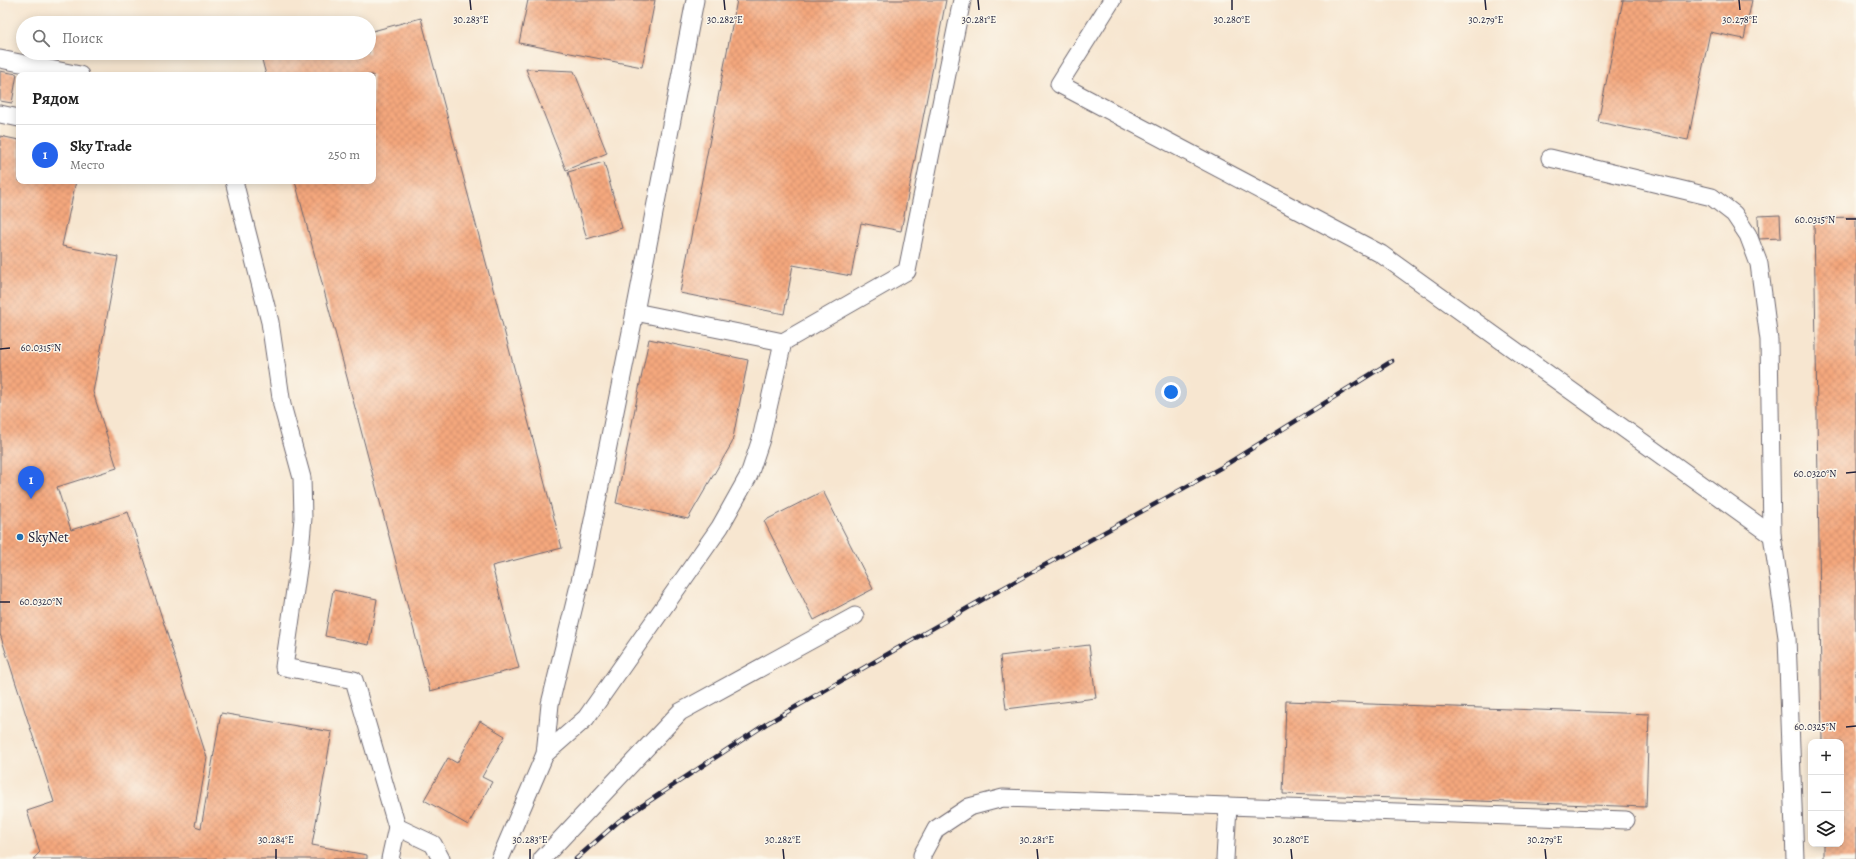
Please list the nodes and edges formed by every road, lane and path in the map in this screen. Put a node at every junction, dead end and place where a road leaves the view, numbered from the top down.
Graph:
1 (695, 0) edge
2 (962, 0) edge
3 (1112, 0) edge
4 (0, 59) edge
5 (65, 72) edge
6 (0, 114) edge
7 (16, 117) edge
8 (1550, 158) dead end
9 (235, 184) edge
10 (635, 312) junction
11 (783, 342) junction
12 (1772, 535) junction
13 (855, 616) dead end
14 (545, 754) junction
15 (1228, 806) junction
16 (1626, 820) dead end
17 (397, 827) junction
18 (917, 858) edge
19 (390, 859) edge
20 (441, 859) edge
21 (500, 859) edge
22 (542, 859) edge
23 (1225, 859) edge
24 (1795, 859) edge

1 - 10 lane
2 - 11 lane
3 - 12 lane
4 - 5 lane
6 - 7 lane
8 - 12 lane
9 - 17 lane
10 - 11 lane
10 - 14 lane
11 - 14 lane
12 - 24 lane
13 - 22 lane
14 - 21 lane
15 - 16 lane
15 - 18 lane
15 - 23 lane
17 - 19 lane
17 - 20 lane

